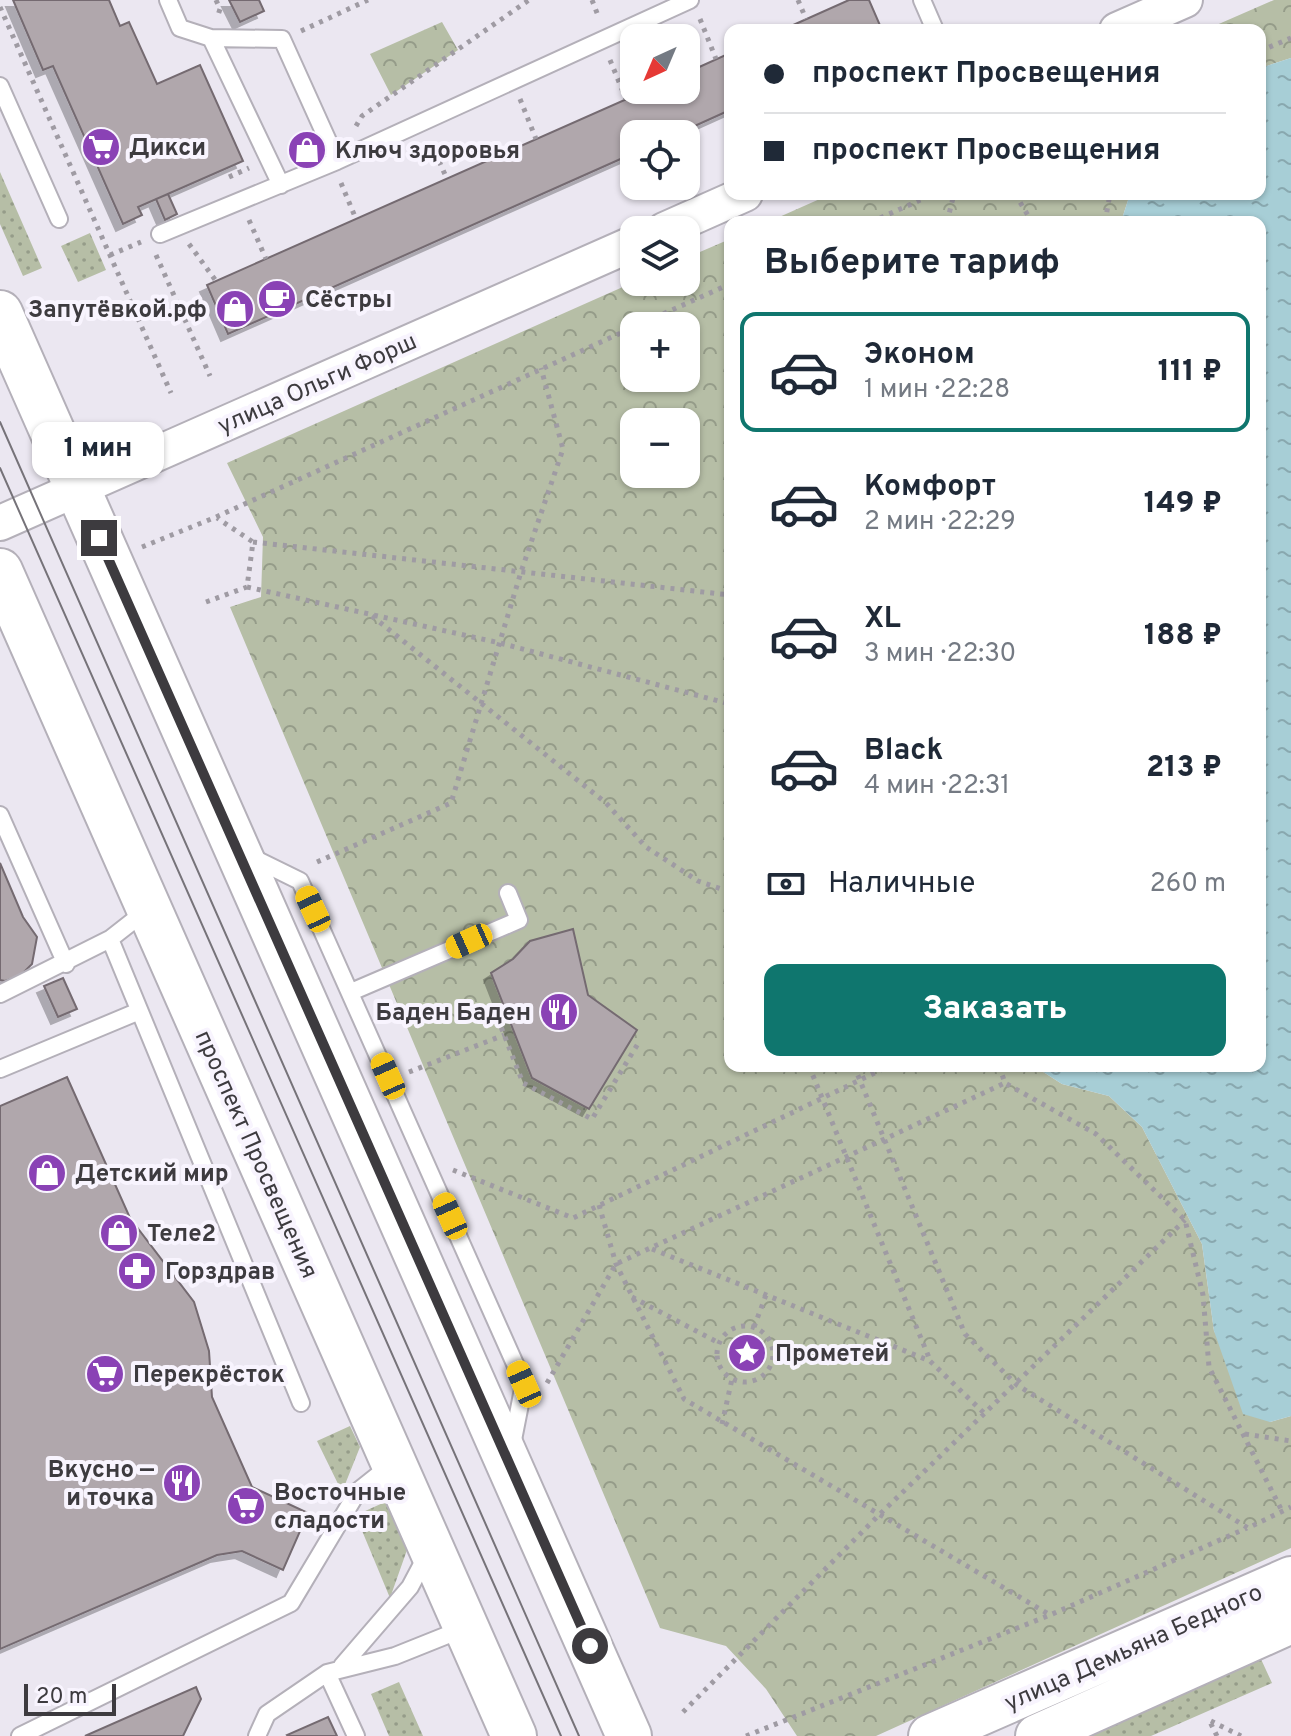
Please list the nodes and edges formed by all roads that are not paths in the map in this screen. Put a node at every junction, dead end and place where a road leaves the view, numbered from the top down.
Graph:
1 (168, 0) edge
2 (922, 0) edge
3 (1185, 0) edge
4 (693, 6) edge
5 (932, 24) edge
6 (1131, 24) edge
7 (211, 38) junction
8 (0, 86) edge
9 (335, 162) junction
10 (281, 185) junction
11 (732, 200) edge
12 (696, 216) edge
13 (59, 219) dead end
14 (162, 234) road end
15 (620, 249) edge
16 (0, 313) edge
17 (77, 489) junction
18 (0, 523) edge
19 (0, 571) edge
20 (0, 815) edge
21 (238, 851) junction
22 (508, 893) dead end
23 (148, 909) junction
24 (110, 939) junction
25 (66, 964) junction
26 (351, 992) junction
27 (0, 994) edge
28 (137, 1012) junction
29 (0, 1069) edge
30 (301, 1403) dead end
31 (508, 1462) junction
32 (393, 1463) junction
33 (431, 1548) junction
34 (1285, 1607) edge
35 (466, 1628) junction
36 (335, 1670) junction
37 (353, 1735) edge
38 (20, 1736) edge
39 (257, 1736) edge
40 (514, 1736) edge
41 (629, 1736) edge
42 (930, 1736) edge
43 (1037, 1736) edge

1 - 7 lane
2 - 5 lane
3 - 6 street
4 - 9 lane
7 - 9 lane
7 - 10 lane
8 - 13 lane
9 - 10 lane
10 - 14 lane
11 - 12 street
15 - 17 street, улица Ольги Форш
16 - 17 main road
17 - 18 street, улица Ольги Форш
17 - 21 main road
19 - 23 main road, проспект Просвещения
20 - 25 lane
21 - 26 lane
21 - 31 main road
22 - 26 lane
23 - 24 lane
23 - 32 main road, проспект Просвещения
24 - 25 lane
24 - 28 lane
25 - 27 lane
26 - 31 lane
28 - 29 lane
28 - 30 lane
31 - 41 main road
32 - 33 main road, проспект Просвещения
32 - 38 lane
33 - 35 main road, проспект Просвещения
33 - 36 lane
34 - 42 street, улица Демьяна Бедного
34 - 43 street, улица Демьяна Бедного
35 - 36 lane
35 - 40 main road, проспект Просвещения
36 - 37 lane
36 - 39 lane

